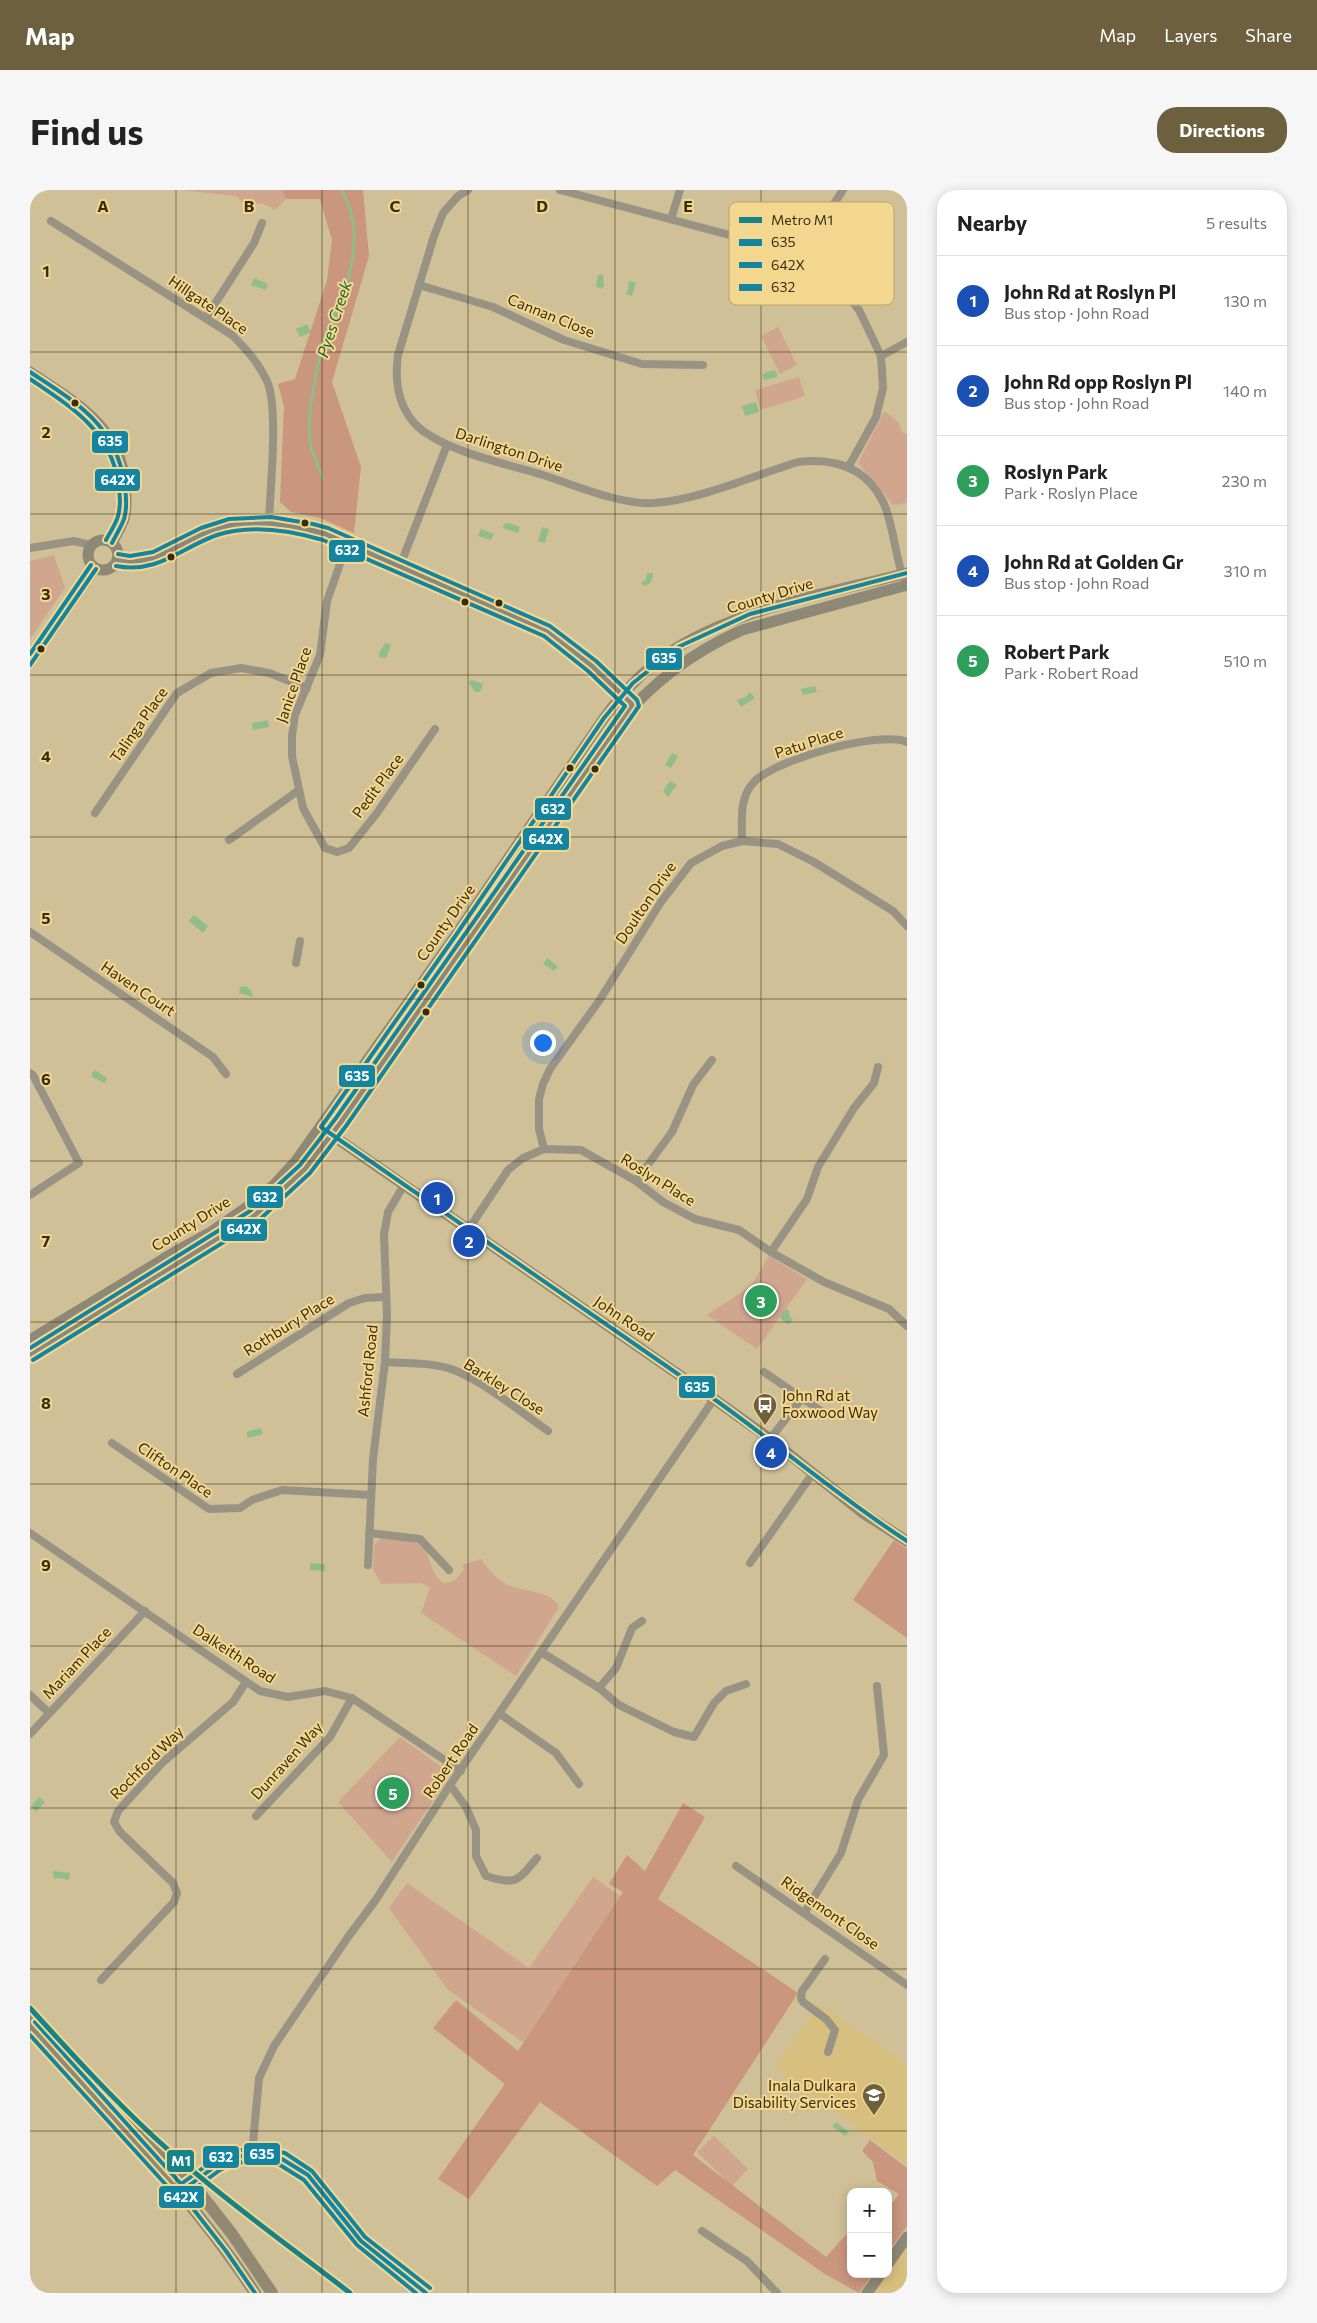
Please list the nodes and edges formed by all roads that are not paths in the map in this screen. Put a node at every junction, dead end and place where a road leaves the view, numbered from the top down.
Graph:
1 (468, 190) edge
2 (560, 190) edge
3 (680, 190) edge
4 (843, 190) edge
5 (455, 193) edge
6 (835, 202) edge
7 (671, 219) junction
8 (51, 220) dead end
9 (262, 223) dead end
10 (729, 235) edge
11 (419, 285) junction
12 (855, 305) edge
13 (206, 318) junction
14 (907, 342) edge
15 (881, 356) junction
16 (703, 365) dead end
17 (30, 372) edge
18 (447, 445) junction
19 (849, 466) junction
20 (269, 522) junction
21 (112, 543) junction
22 (347, 544) junction
23 (91, 545) junction
24 (30, 548) edge
25 (117, 560) junction
26 (400, 566) junction
27 (96, 569) junction
28 (905, 580) edge
29 (30, 665) edge
30 (307, 688) junction
31 (622, 695) junction
32 (634, 705) junction
33 (435, 729) dead end
34 (907, 742) edge
35 (299, 790) junction
36 (95, 813) dead end
37 (228, 840) dead end
38 (742, 841) junction
39 (337, 852) joint
40 (907, 926) edge
41 (30, 932) edge
42 (300, 941) dead end
43 (296, 964) dead end
44 (712, 1060) dead end
45 (878, 1067) dead end
46 (30, 1073) edge
47 (226, 1074) dead end
48 (321, 1127) junction
49 (331, 1135) junction
50 (544, 1149) junction
51 (636, 1181) junction
52 (404, 1185) junction
53 (30, 1195) edge
54 (468, 1230) junction
55 (771, 1252) junction
56 (385, 1297) junction
57 (907, 1326) edge
58 (30, 1340) edge
59 (30, 1355) edge
60 (385, 1362) junction
61 (764, 1372) dead end
62 (237, 1374) dead end
63 (802, 1398) junction
64 (714, 1399) junction
65 (824, 1413) dead end
66 (548, 1431) dead end
67 (770, 1439) junction
68 (112, 1444) dead end
69 (813, 1473) junction
70 (371, 1496) junction
71 (30, 1532) edge
72 (369, 1533) junction
73 (907, 1540) edge
74 (750, 1563) dead end
75 (368, 1565) dead end
76 (450, 1570) dead end
77 (145, 1611) junction
78 (642, 1621) dead end
79 (541, 1652) junction
80 (246, 1682) junction
81 (746, 1684) dead end
82 (877, 1686) dead end
83 (599, 1688) junction
84 (30, 1695) edge
85 (352, 1698) junction
86 (49, 1713) junction
87 (500, 1714) junction
88 (30, 1734) edge
89 (461, 1771) junction
90 (579, 1784) dead end
91 (450, 1785) junction
92 (256, 1816) dead end
93 (537, 1858) dead end
94 (736, 1866) dead end
95 (804, 1912) junction
96 (825, 1959) dead end
97 (101, 1980) dead end
98 (907, 1984) edge
99 (30, 2012) edge
100 (30, 2026) edge
101 (828, 2052) dead end
102 (252, 2154) junction
103 (192, 2183) junction
104 (180, 2192) junction
105 (702, 2231) dead end
106 (907, 2237) edge
107 (892, 2258) edge
108 (878, 2278) edge
109 (255, 2293) edge
110 (272, 2293) edge
111 (426, 2293) edge
112 (777, 2293) edge
113 (868, 2293) edge

1 - 5 street, Darlington Drive
2 - 7 street
3 - 7 street
4 - 6 street
5 - 11 street, Darlington Drive
7 - 10 street
8 - 13 street, Hillgate Place
9 - 13 street
11 - 16 street, Cannan Close
11 - 18 street, Darlington Drive
12 - 15 street
13 - 20 street, Hillgate Place
14 - 15 street
15 - 19 street
17 - 21 main road
18 - 19 street, Darlington Drive
18 - 26 street
19 - 28 street, Darlington Drive
20 - 22 main road
20 - 25 main road
21 - 23 main road
21 - 25 main road
22 - 26 main road
22 - 30 street, Janice Place
23 - 24 street
23 - 27 main road
25 - 27 main road
26 - 31 main road
27 - 29 street
28 - 31 main road, County Drive
28 - 32 main road, County Drive
30 - 35 street, Janice Place
30 - 36 street, Talinga Place
31 - 32 main road
31 - 48 main road, County Drive
32 - 49 main road, County Drive
33 - 39 street, Pedit Place
34 - 38 street, Patu Place
35 - 37 street
35 - 39 street, Janice Place
38 - 40 street, Doulton Drive
38 - 50 street, Doulton Drive
41 - 47 street, Haven Court
42 - 43 street
44 - 51 street
45 - 55 street
46 - 53 street
48 - 49 main road, John Road
48 - 58 main road, County Drive
49 - 52 main road, John Road
49 - 59 main road, County Drive
50 - 51 street, Roslyn Place
50 - 54 street, Roslyn Place
51 - 55 street, Roslyn Place
52 - 54 main road, John Road
52 - 56 street, Ashford Road
54 - 64 main road, John Road
55 - 57 street, Roslyn Place
56 - 60 street, Ashford Road
56 - 62 street, Rothbury Place
60 - 66 street, Barkley Close
60 - 70 street, Ashford Road
61 - 63 street
63 - 65 street
63 - 67 street
64 - 67 main road, John Road
64 - 79 street, Robert Road
67 - 69 main road, John Road
68 - 70 street, Clifton Place
69 - 73 main road, John Road
69 - 74 street
70 - 72 street, Ashford Road
71 - 77 street, Dalkeith Road
72 - 75 street, Ashford Road
72 - 76 street
77 - 80 street, Dalkeith Road
77 - 86 street, Mariam Place
78 - 83 street
79 - 83 street
79 - 87 street, Robert Road
80 - 85 street, Dalkeith Road
80 - 97 street, Rochford Way
81 - 83 street
82 - 95 street
84 - 86 street
85 - 89 street, Dalkeith Road
85 - 92 street, Dunraven Way
86 - 88 street, Mariam Place
87 - 89 street, Robert Road
87 - 90 street
89 - 91 street, Robert Road
91 - 93 street
91 - 102 street, Robert Road
94 - 95 street, Ridgemont Close
95 - 98 street, Ridgemont Close
96 - 101 street
99 - 103 main road
100 - 104 main road
102 - 103 street
102 - 111 street
103 - 104 street
103 - 110 main road
104 - 109 main road
105 - 112 street
106 - 107 main road
108 - 113 main road

